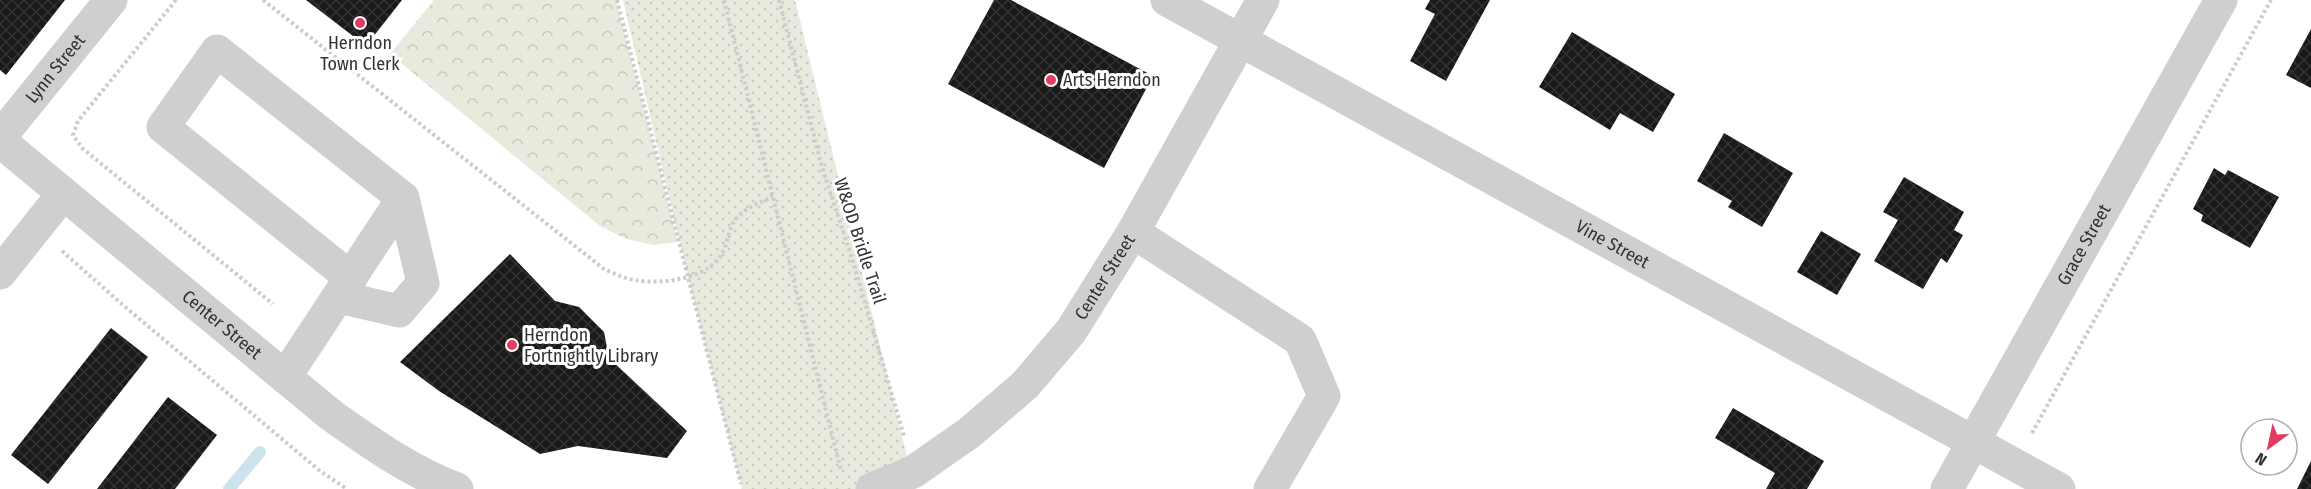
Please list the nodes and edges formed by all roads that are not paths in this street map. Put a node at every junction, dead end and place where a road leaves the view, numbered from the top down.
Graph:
1 (111, 0) edge
2 (1167, 0) edge
3 (1263, 0) edge
4 (2222, 0) edge
5 (1239, 40) junction
6 (0, 139) edge
7 (63, 194) junction
8 (403, 198) junction
9 (1133, 232) junction
10 (0, 273) edge
11 (345, 287) junction
12 (285, 377) junction
13 (1972, 441) junction
14 (858, 484) edge
15 (457, 489) edge
16 (1270, 489) edge
17 (1947, 489) edge
18 (2059, 489) edge

1 - 6 street, Lynn Street
2 - 5 street, Vine Street
3 - 5 street, Center Street
4 - 13 street, Grace Street
5 - 9 street, Center Street
5 - 13 street, Vine Street
6 - 7 street, Center Street
7 - 10 street
7 - 12 street, Center Street
8 - 11 street
8 - 11 street
8 - 11 street
9 - 14 street, Center Street
9 - 16 street
11 - 12 street
12 - 15 street, Center Street
13 - 17 street, Grace Street
13 - 18 street, Vine Street

